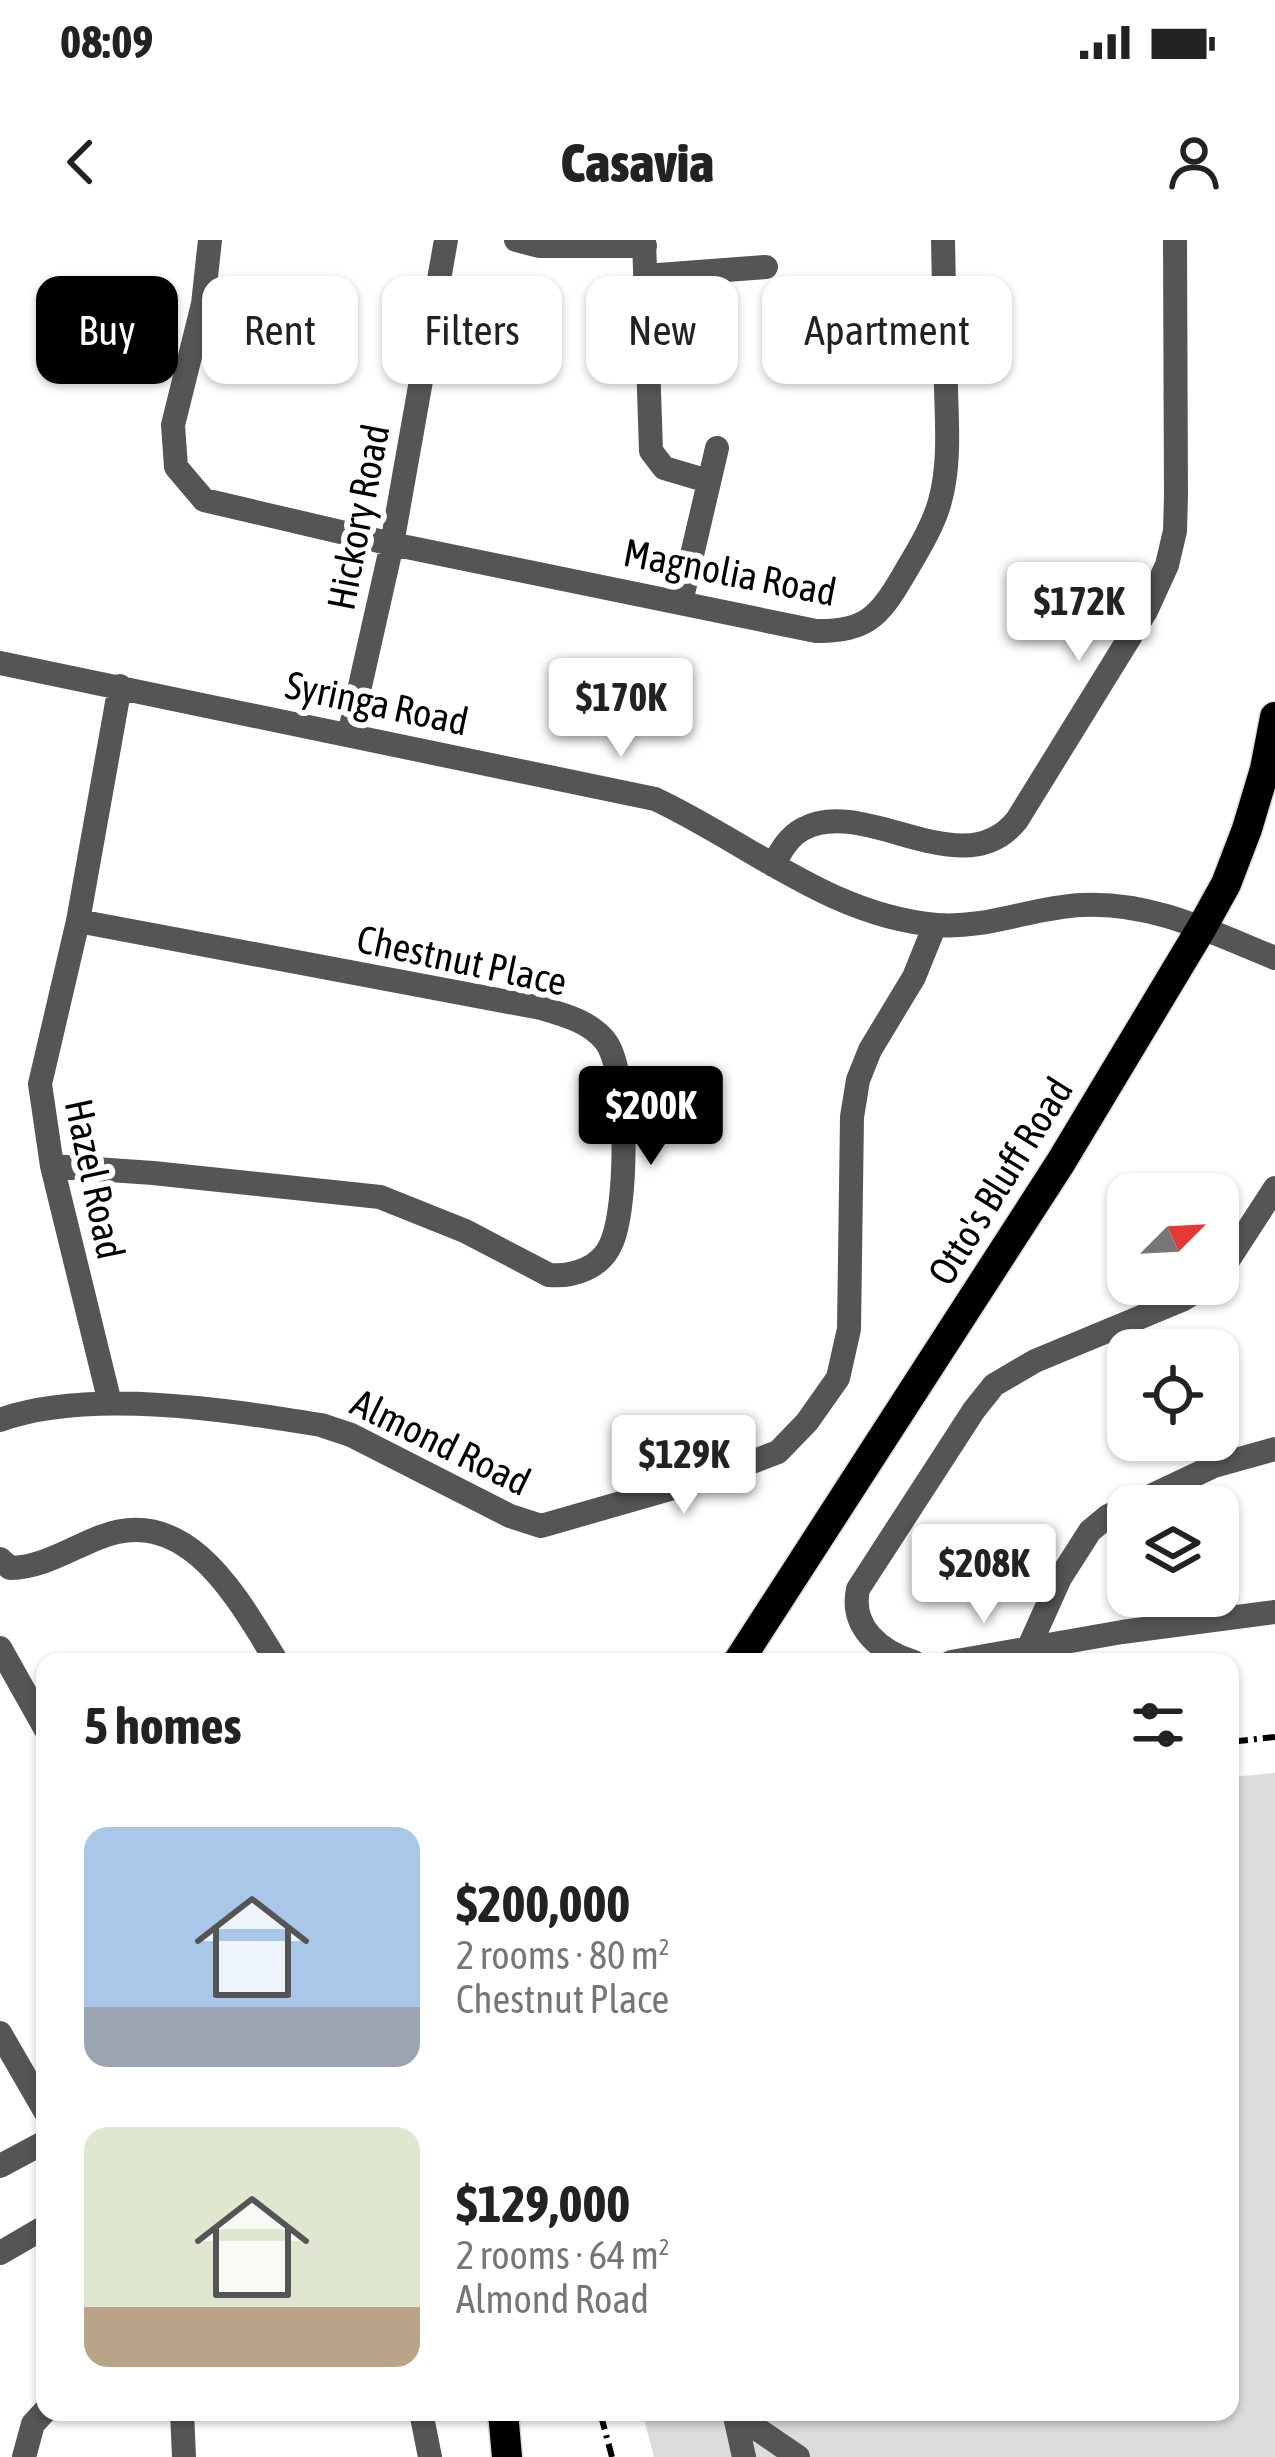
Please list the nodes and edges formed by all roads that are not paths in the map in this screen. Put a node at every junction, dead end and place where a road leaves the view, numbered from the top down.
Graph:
1 (210, 240) edge
2 (446, 240) edge
3 (516, 240) edge
4 (943, 240) edge
5 (1174, 240) edge
6 (644, 243) edge
7 (766, 267) dead end
8 (645, 276) joint
9 (649, 384) edge
10 (718, 448) dead end
11 (709, 481) junction
12 (392, 544) junction
13 (681, 602) junction
14 (0, 663) edge
15 (120, 686) junction
16 (1275, 717) edge
17 (349, 735) junction
18 (773, 865) junction
19 (78, 921) junction
20 (934, 925) junction
21 (1201, 928) junction
22 (1275, 958) edge
23 (52, 1166) junction
24 (1275, 1189) edge
25 (1239, 1244) edge
26 (1171, 1305) edge
27 (110, 1403) junction
28 (0, 1420) edge
29 (1275, 1449) edge
30 (0, 1558) edge
31 (1275, 1612) edge
32 (0, 1648) edge
33 (1028, 1649) junction
34 (271, 1653) edge
35 (744, 1653) edge
36 (893, 1653) edge
37 (1004, 1653) edge
38 (36, 1712) edge
39 (0, 2033) edge
40 (36, 2095) edge
41 (36, 2147) edge
42 (0, 2166) edge
43 (36, 2232) edge
44 (0, 2253) edge
45 (36, 2420) edge
46 (182, 2421) edge
47 (423, 2421) edge
48 (503, 2421) edge
49 (736, 2421) edge
50 (747, 2421) edge
51 (25, 2457) edge
52 (184, 2457) edge
53 (430, 2457) edge
54 (507, 2457) edge
55 (744, 2457) edge
56 (798, 2457) edge

1 - 12 street, Magnolia Road
2 - 12 street, Hickory Road
3 - 6 street
4 - 13 street, Magnolia Road
5 - 18 street
6 - 8 street
7 - 8 street
9 - 11 street
10 - 11 street
11 - 13 street
12 - 13 street, Magnolia Road
12 - 17 street, Hickory Road
14 - 15 street, Syringa Road
15 - 17 street, Syringa Road
15 - 19 street, Hazel Road
16 - 21 main road, Otto's Bluff Road
17 - 18 street, Syringa Road
18 - 20 street, Syringa Road
19 - 23 street, Hazel Road
19 - 23 street, Chestnut Place
20 - 21 street, Syringa Road
20 - 27 street, Almond Road
21 - 22 street, Syringa Road
21 - 35 main road, Otto's Bluff Road
23 - 27 street, Hazel Road
24 - 25 street
26 - 36 street
27 - 28 street, Almond Road
29 - 33 street
30 - 34 street
31 - 33 street
32 - 38 street
33 - 37 street
39 - 40 street
41 - 42 street
43 - 44 street
45 - 51 street
46 - 52 street
47 - 53 street
48 - 54 main road
49 - 55 street
50 - 56 street

